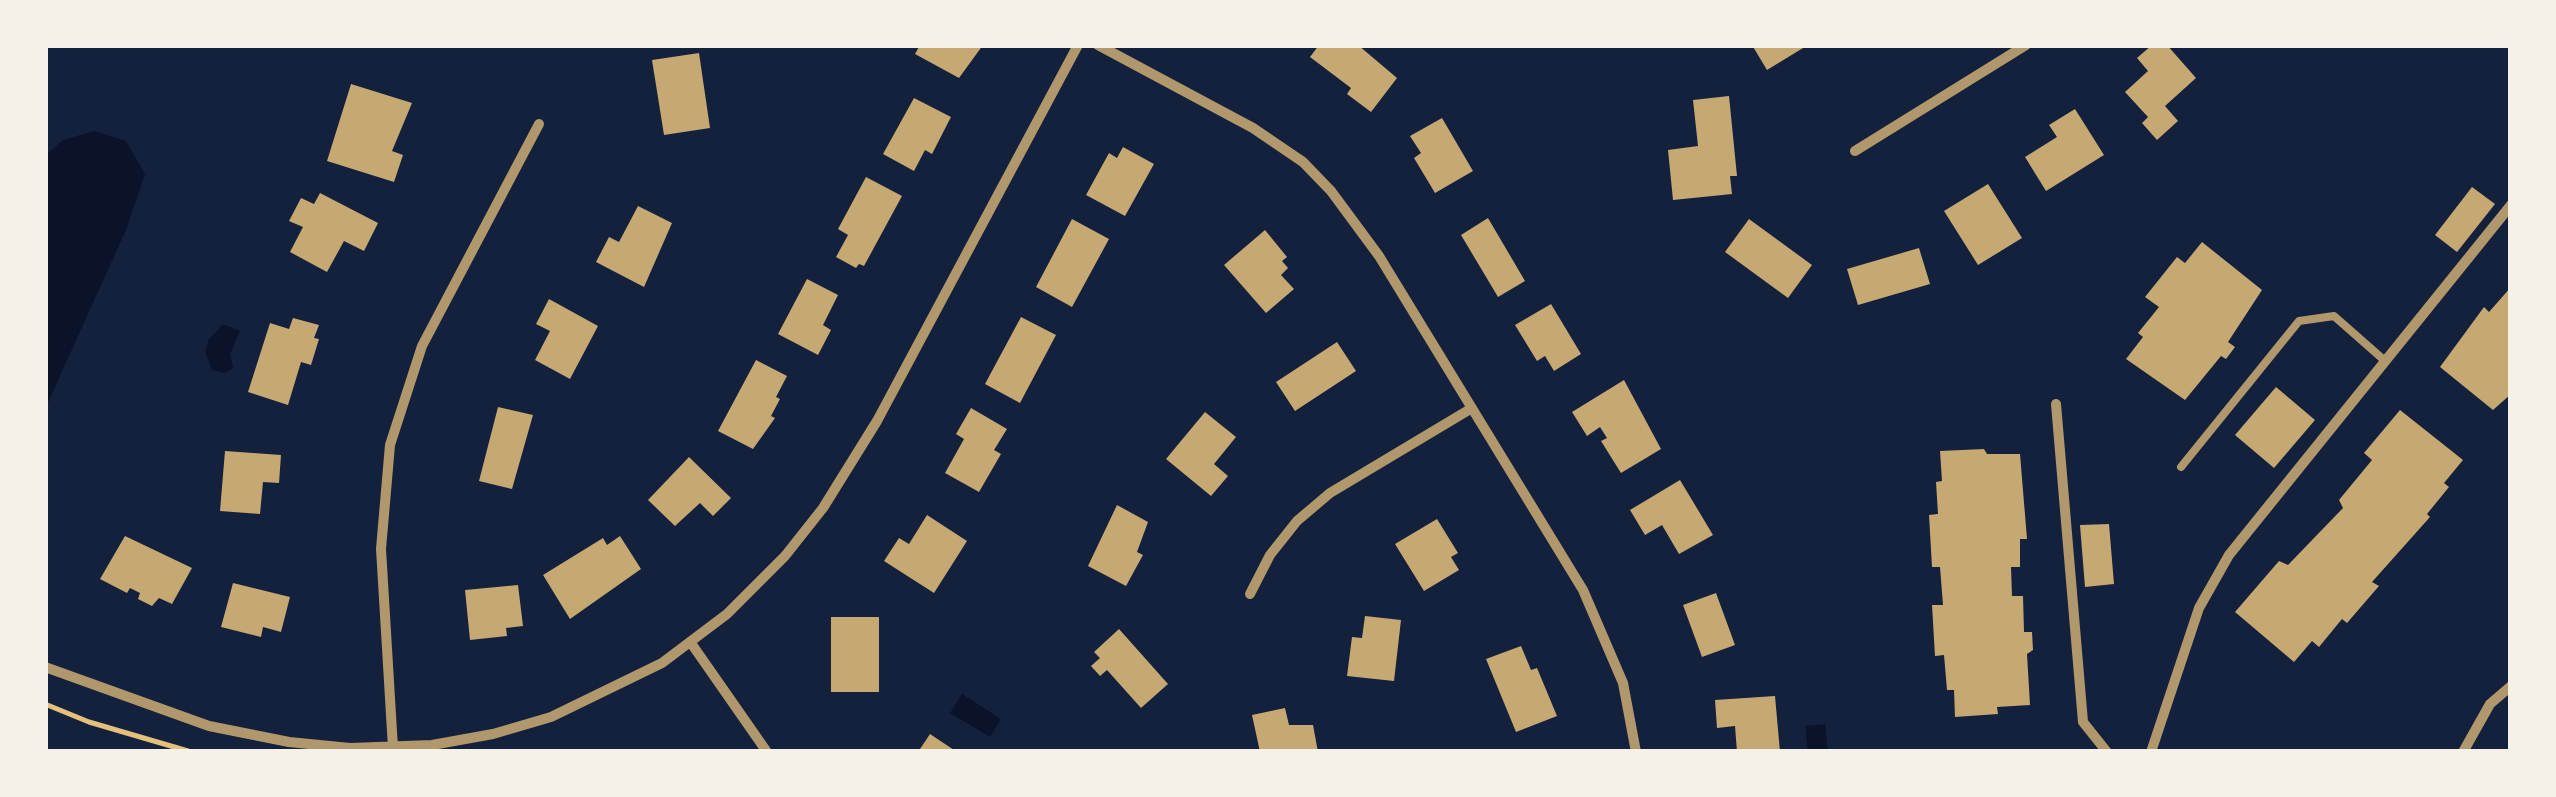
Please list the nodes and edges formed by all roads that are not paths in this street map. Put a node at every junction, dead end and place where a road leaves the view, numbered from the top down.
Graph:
1 (1078, 45) edge
2 (1098, 45) edge
3 (2026, 45) edge
4 (539, 124) dead end
5 (1855, 150) dead end
6 (2511, 205) edge
7 (2384, 360) junction
8 (2056, 404) dead end
9 (1472, 408) junction
10 (2181, 467) dead end
11 (1250, 594) dead end
12 (691, 643) junction
13 (45, 667) edge
14 (2511, 686) edge
15 (393, 748) junction
16 (767, 752) edge
17 (1636, 752) edge
18 (2107, 752) edge
19 (2151, 752) edge
20 (2463, 752) edge

1 - 12 street
2 - 9 street
3 - 5 street
4 - 15 street
6 - 7 street
7 - 10 lane
7 - 19 street
8 - 18 street
9 - 11 street
9 - 17 street
12 - 15 street
12 - 16 street
13 - 15 street
14 - 20 street

